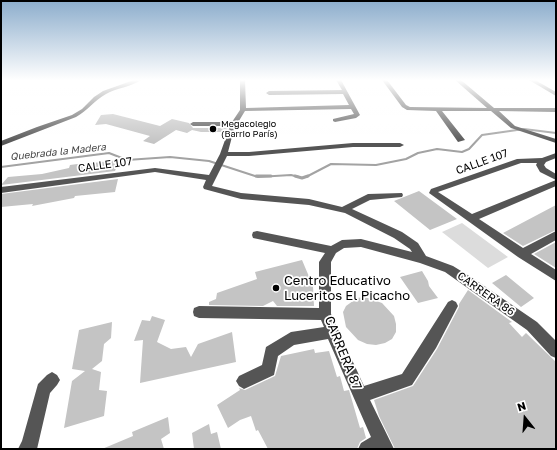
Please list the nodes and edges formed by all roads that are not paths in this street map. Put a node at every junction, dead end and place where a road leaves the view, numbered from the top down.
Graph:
1 (93, 101) edge
2 (243, 101) edge
3 (350, 101) edge
4 (401, 101) edge
5 (482, 101) edge
6 (352, 107) junction
7 (247, 110) dead end
8 (556, 110) edge
9 (439, 111) junction
10 (493, 111) junction
11 (335, 120) dead end
12 (193, 124) dead end
13 (235, 124) junction
14 (461, 140) dead end
15 (556, 141) edge
16 (1, 144) edge
17 (400, 145) dead end
18 (556, 155) edge
19 (222, 157) junction
20 (542, 162) junction
21 (213, 174) junction
22 (556, 178) edge
23 (556, 183) edge
24 (1, 190) edge
25 (399, 195) dead end
26 (343, 210) junction
27 (470, 219) junction
28 (256, 235) dead end
29 (556, 235) edge
30 (332, 250) junction
31 (522, 254) junction
32 (422, 259) junction
33 (556, 276) edge
34 (452, 306) dead end
35 (199, 312) dead end
36 (325, 314) junction
37 (333, 332) junction
38 (556, 351) edge
39 (52, 380) dead end
40 (244, 381) dead end
41 (360, 395) junction
42 (377, 447) edge
43 (27, 449) edge

1 - 16 street
2 - 13 street
3 - 6 street
4 - 9 street
5 - 10 street
6 - 7 street
6 - 11 street
8 - 10 street
9 - 10 street
9 - 14 street
10 - 15 street
12 - 13 street
13 - 19 street
17 - 19 street
18 - 20 street, CALLE 107
19 - 21 street
20 - 22 street
20 - 27 street, CALLE 107
21 - 24 street, CALLE 107
21 - 26 street
23 - 27 street
25 - 26 street
26 - 32 street
27 - 31 street
28 - 30 street
29 - 31 street
30 - 32 street
30 - 36 street, CARRERA 87
31 - 33 street
32 - 38 street, CARRERA 86
34 - 41 street
35 - 36 street
36 - 37 street, CARRERA 87
37 - 40 street
37 - 41 street, CARRERA 87
39 - 43 street
41 - 42 street, CARRERA 87

